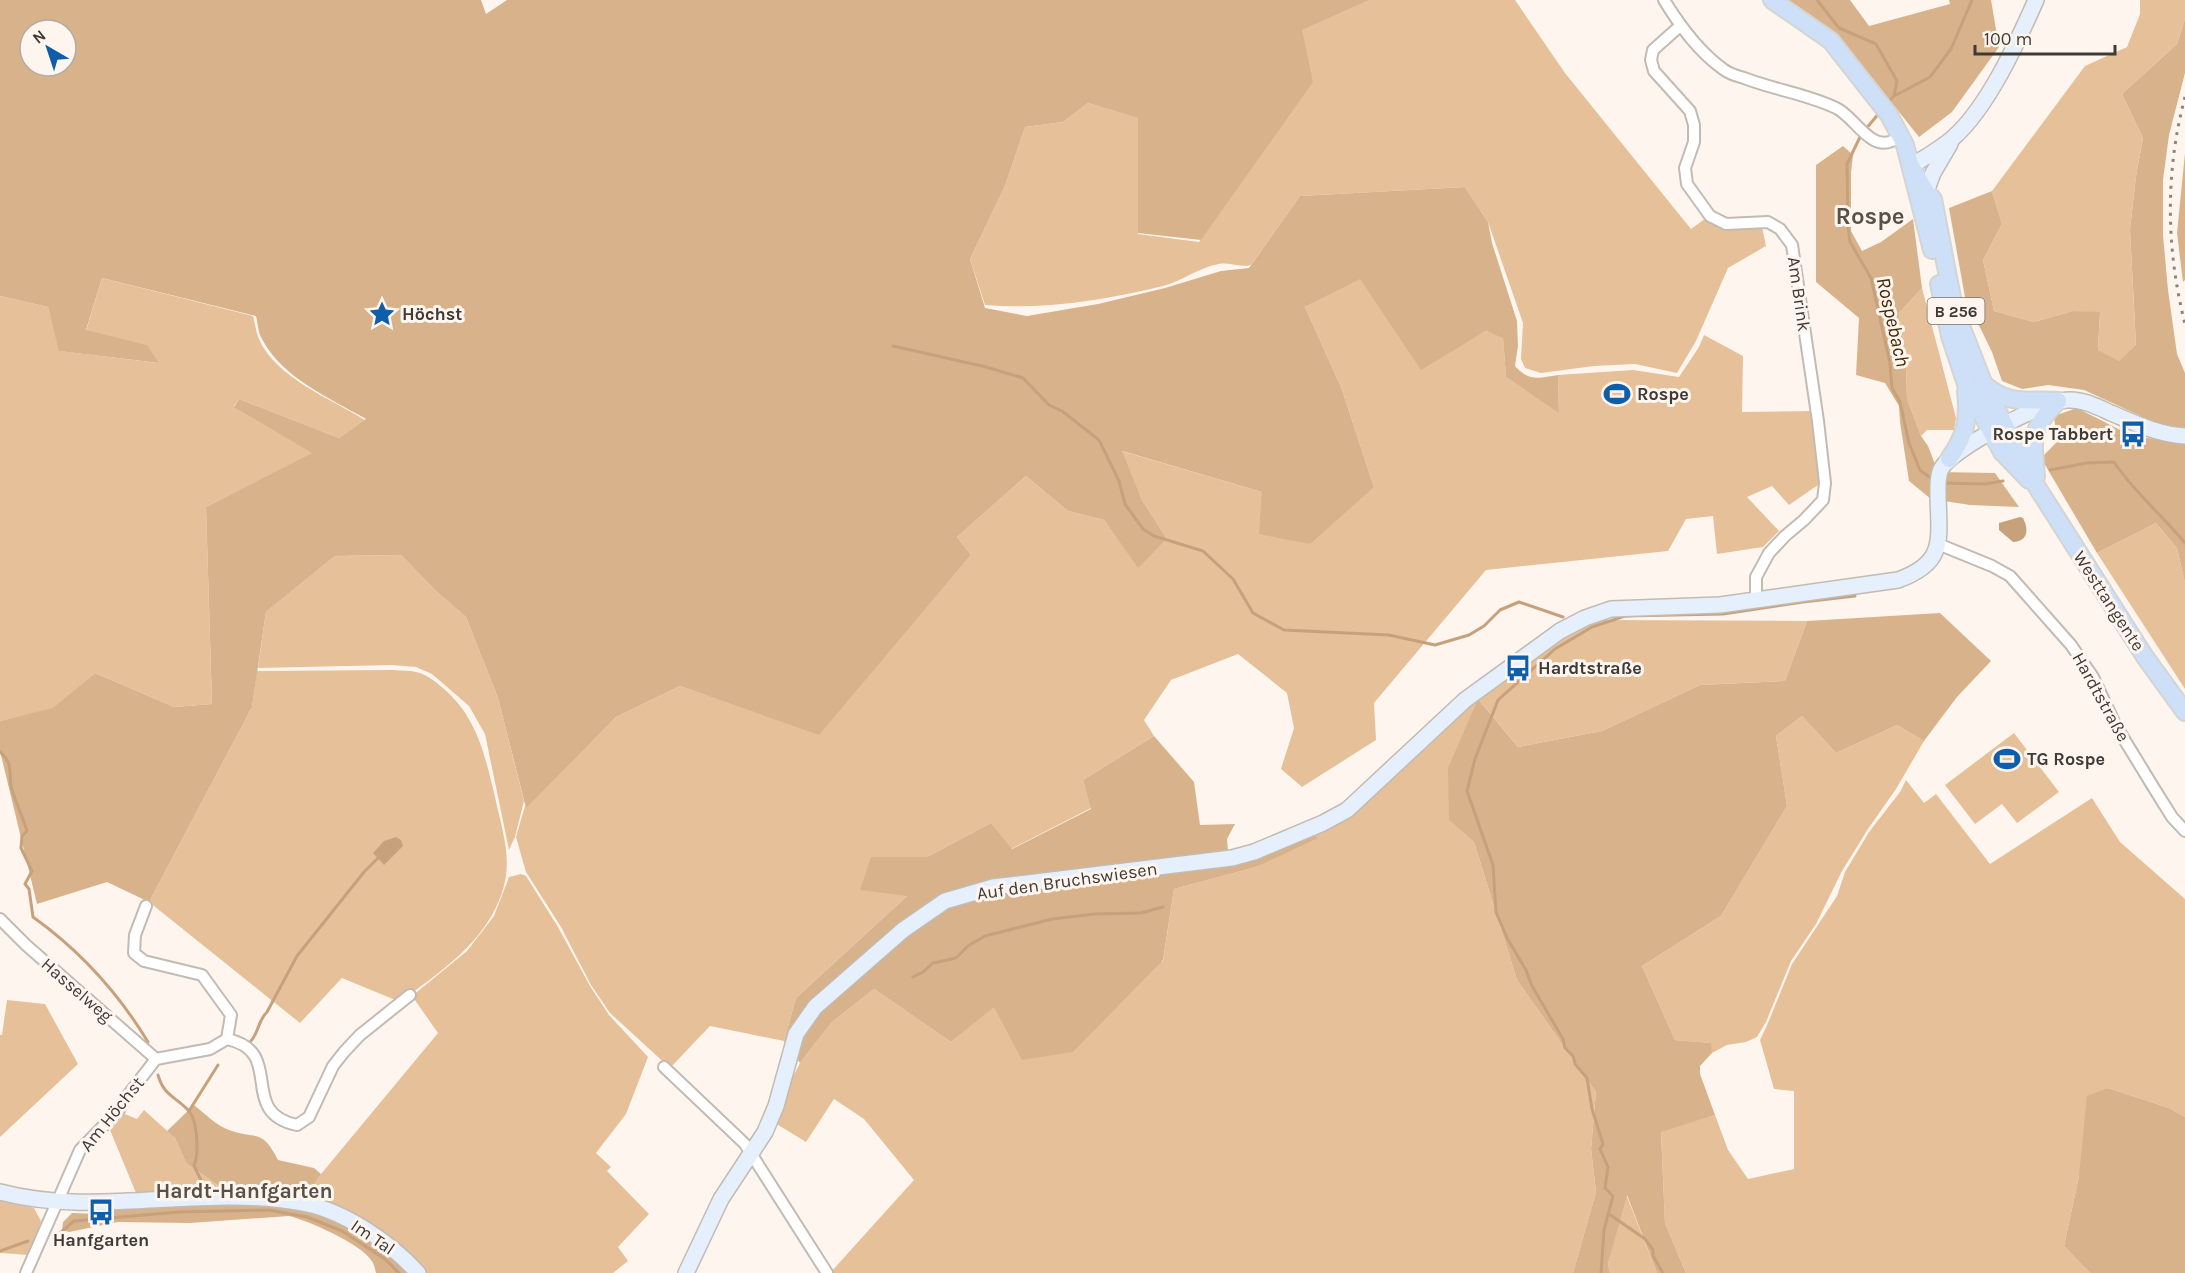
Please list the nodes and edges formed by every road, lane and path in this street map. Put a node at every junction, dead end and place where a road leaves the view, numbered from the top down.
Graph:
1 (1664, 0) edge
2 (1772, 0) edge
3 (2036, 0) edge
4 (1680, 26) junction
5 (1954, 137) junction
6 (1892, 141) dead end
7 (1911, 166) junction
8 (1926, 192) junction
9 (1966, 384) junction
10 (1984, 385) junction
11 (2058, 401) junction
12 (1998, 429) junction
13 (2185, 436) edge
14 (1949, 459) junction
15 (2037, 487) junction
16 (1938, 544) junction
17 (1756, 600) junction
18 (2185, 712) edge
19 (2185, 831) edge
20 (146, 906) dead end
21 (0, 919) edge
22 (410, 995) dead end
23 (227, 1039) junction
24 (156, 1059) junction
25 (664, 1067) dead end
26 (752, 1154) junction
27 (0, 1192) edge
28 (57, 1202) junction
29 (26, 1273) edge
30 (418, 1273) edge
31 (686, 1273) edge
32 (827, 1273) edge

1 - 4 street
2 - 7 main road, Westtangente / B 256
3 - 5 street
4 - 6 street
4 - 17 street, Am Brink
5 - 7 street
5 - 8 street
7 - 8 main road, Westtangente / B 256
7 - 9 main road, Westtangente / B 256
8 - 10 main road, Westtangente / B 256
9 - 12 main road, Westtangente / B 256
9 - 14 main road, B 256
10 - 11 main road
10 - 12 main road, Westtangente / B 256
11 - 12 street
11 - 13 street
11 - 15 main road, B 256
12 - 14 street
12 - 15 main road, Westtangente / B 256
14 - 16 street
15 - 18 main road, Westtangente / B 256
16 - 17 street
16 - 19 street, Hardtstraße
17 - 26 street, Auf den Bruchswiesen
20 - 23 street
21 - 24 street, Hasselweg
22 - 23 street
23 - 24 street, Am Höchst
24 - 28 street, Am Höchst
25 - 26 street
26 - 31 street, Auf den Bruchswiesen
26 - 32 street
27 - 28 street, Im Tal
28 - 29 street, Am Höchst
28 - 30 street, Im Tal

